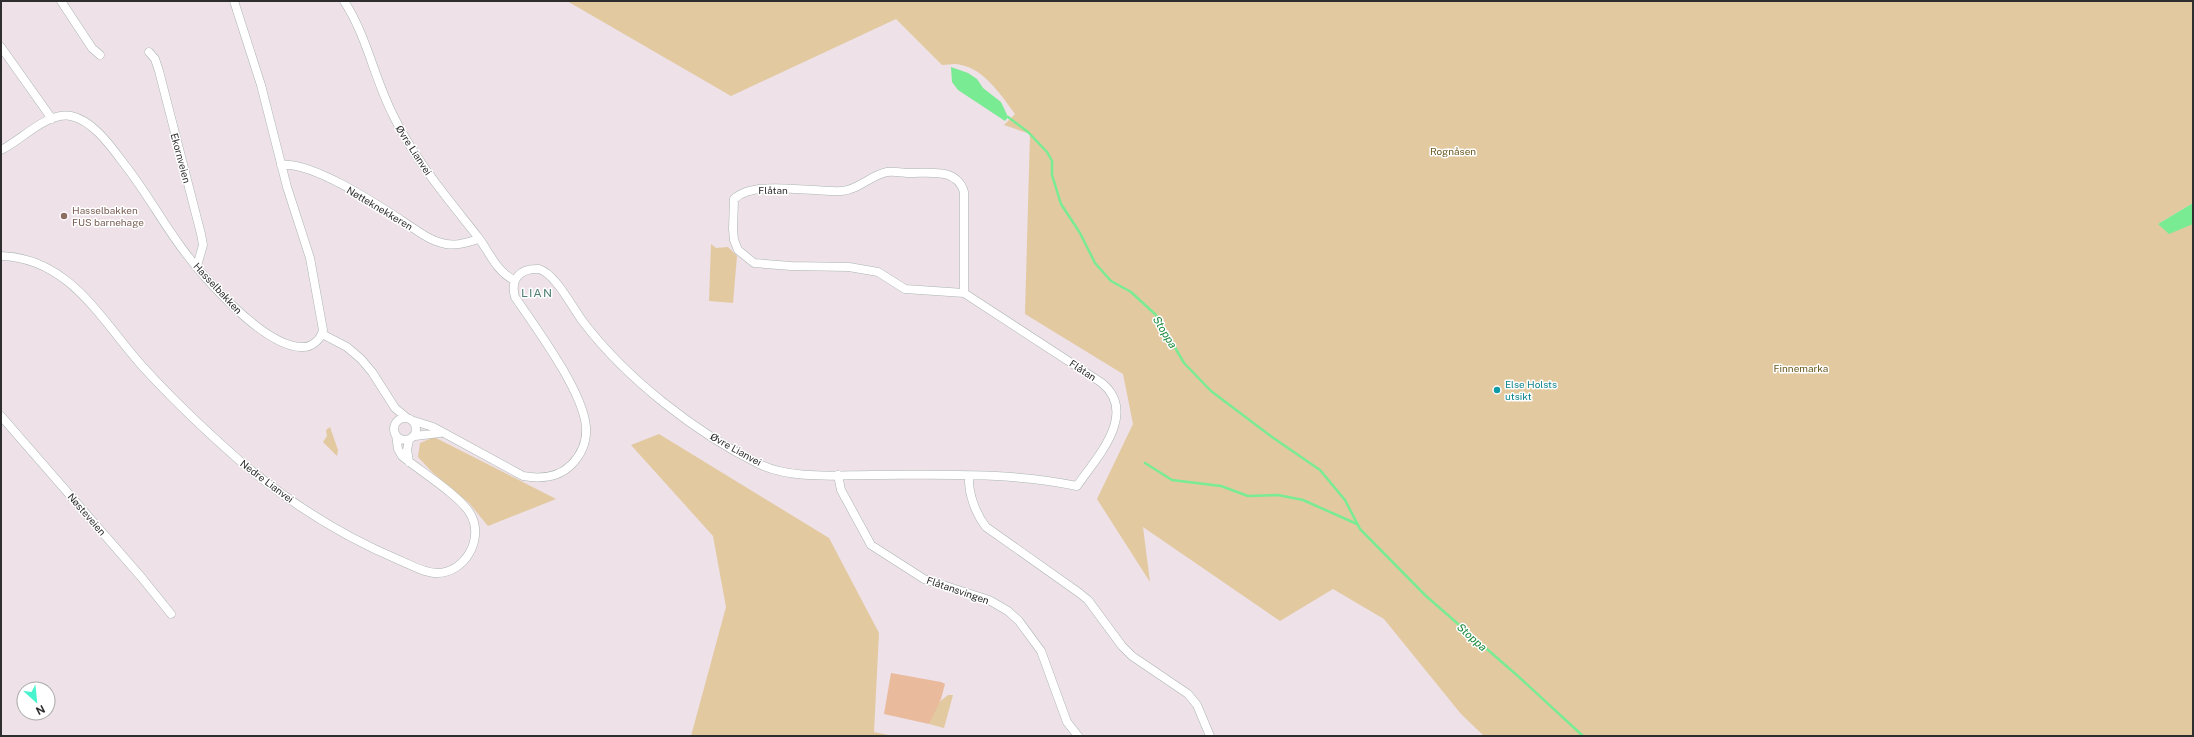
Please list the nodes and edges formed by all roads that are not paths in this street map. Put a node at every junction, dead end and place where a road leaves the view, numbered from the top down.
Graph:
1 (61, 1) edge
2 (234, 1) edge
3 (344, 1) edge
4 (1, 47) edge
5 (149, 52) dead end
6 (100, 55) dead end
7 (52, 119) junction
8 (1, 150) edge
9 (281, 165) junction
10 (479, 239) junction
11 (1, 256) edge
12 (197, 266) junction
13 (514, 280) junction
14 (964, 293) junction
15 (322, 334) junction
16 (394, 408) junction
17 (1, 416) edge
18 (410, 420) junction
19 (395, 425) junction
20 (441, 433) junction
21 (396, 435) junction
22 (412, 438) junction
23 (409, 462) junction
24 (838, 474) junction
25 (970, 476) junction
26 (1077, 486) joint
27 (171, 614) dead end
28 (1078, 736) edge
29 (1210, 736) edge

1 - 6 street
2 - 9 street
3 - 10 street, Øvre Lianvei
4 - 7 street
5 - 12 street, Ekornveien
7 - 8 street, Hasselbakken
7 - 12 street, Hasselbakken
9 - 10 street, Nøtteknekkeren
9 - 15 street
10 - 13 street, Øvre Lianvei
11 - 23 street, Nedre Lianvei
12 - 15 street, Hasselbakken
13 - 20 street
13 - 24 street, Øvre Lianvei
14 - 14 street, Flåtan
14 - 26 street, Flåtan
15 - 16 street
16 - 18 street
16 - 19 street
17 - 27 street, Nøsteveien
18 - 19 street
18 - 20 street
18 - 22 street
19 - 21 street
20 - 22 street
21 - 22 street
21 - 23 street, Nedre Lianvei
22 - 23 street
24 - 25 street, Øvre Lianvei
24 - 28 street, Flåtansvingen
25 - 26 street, Øvre Lianvei
25 - 29 street

